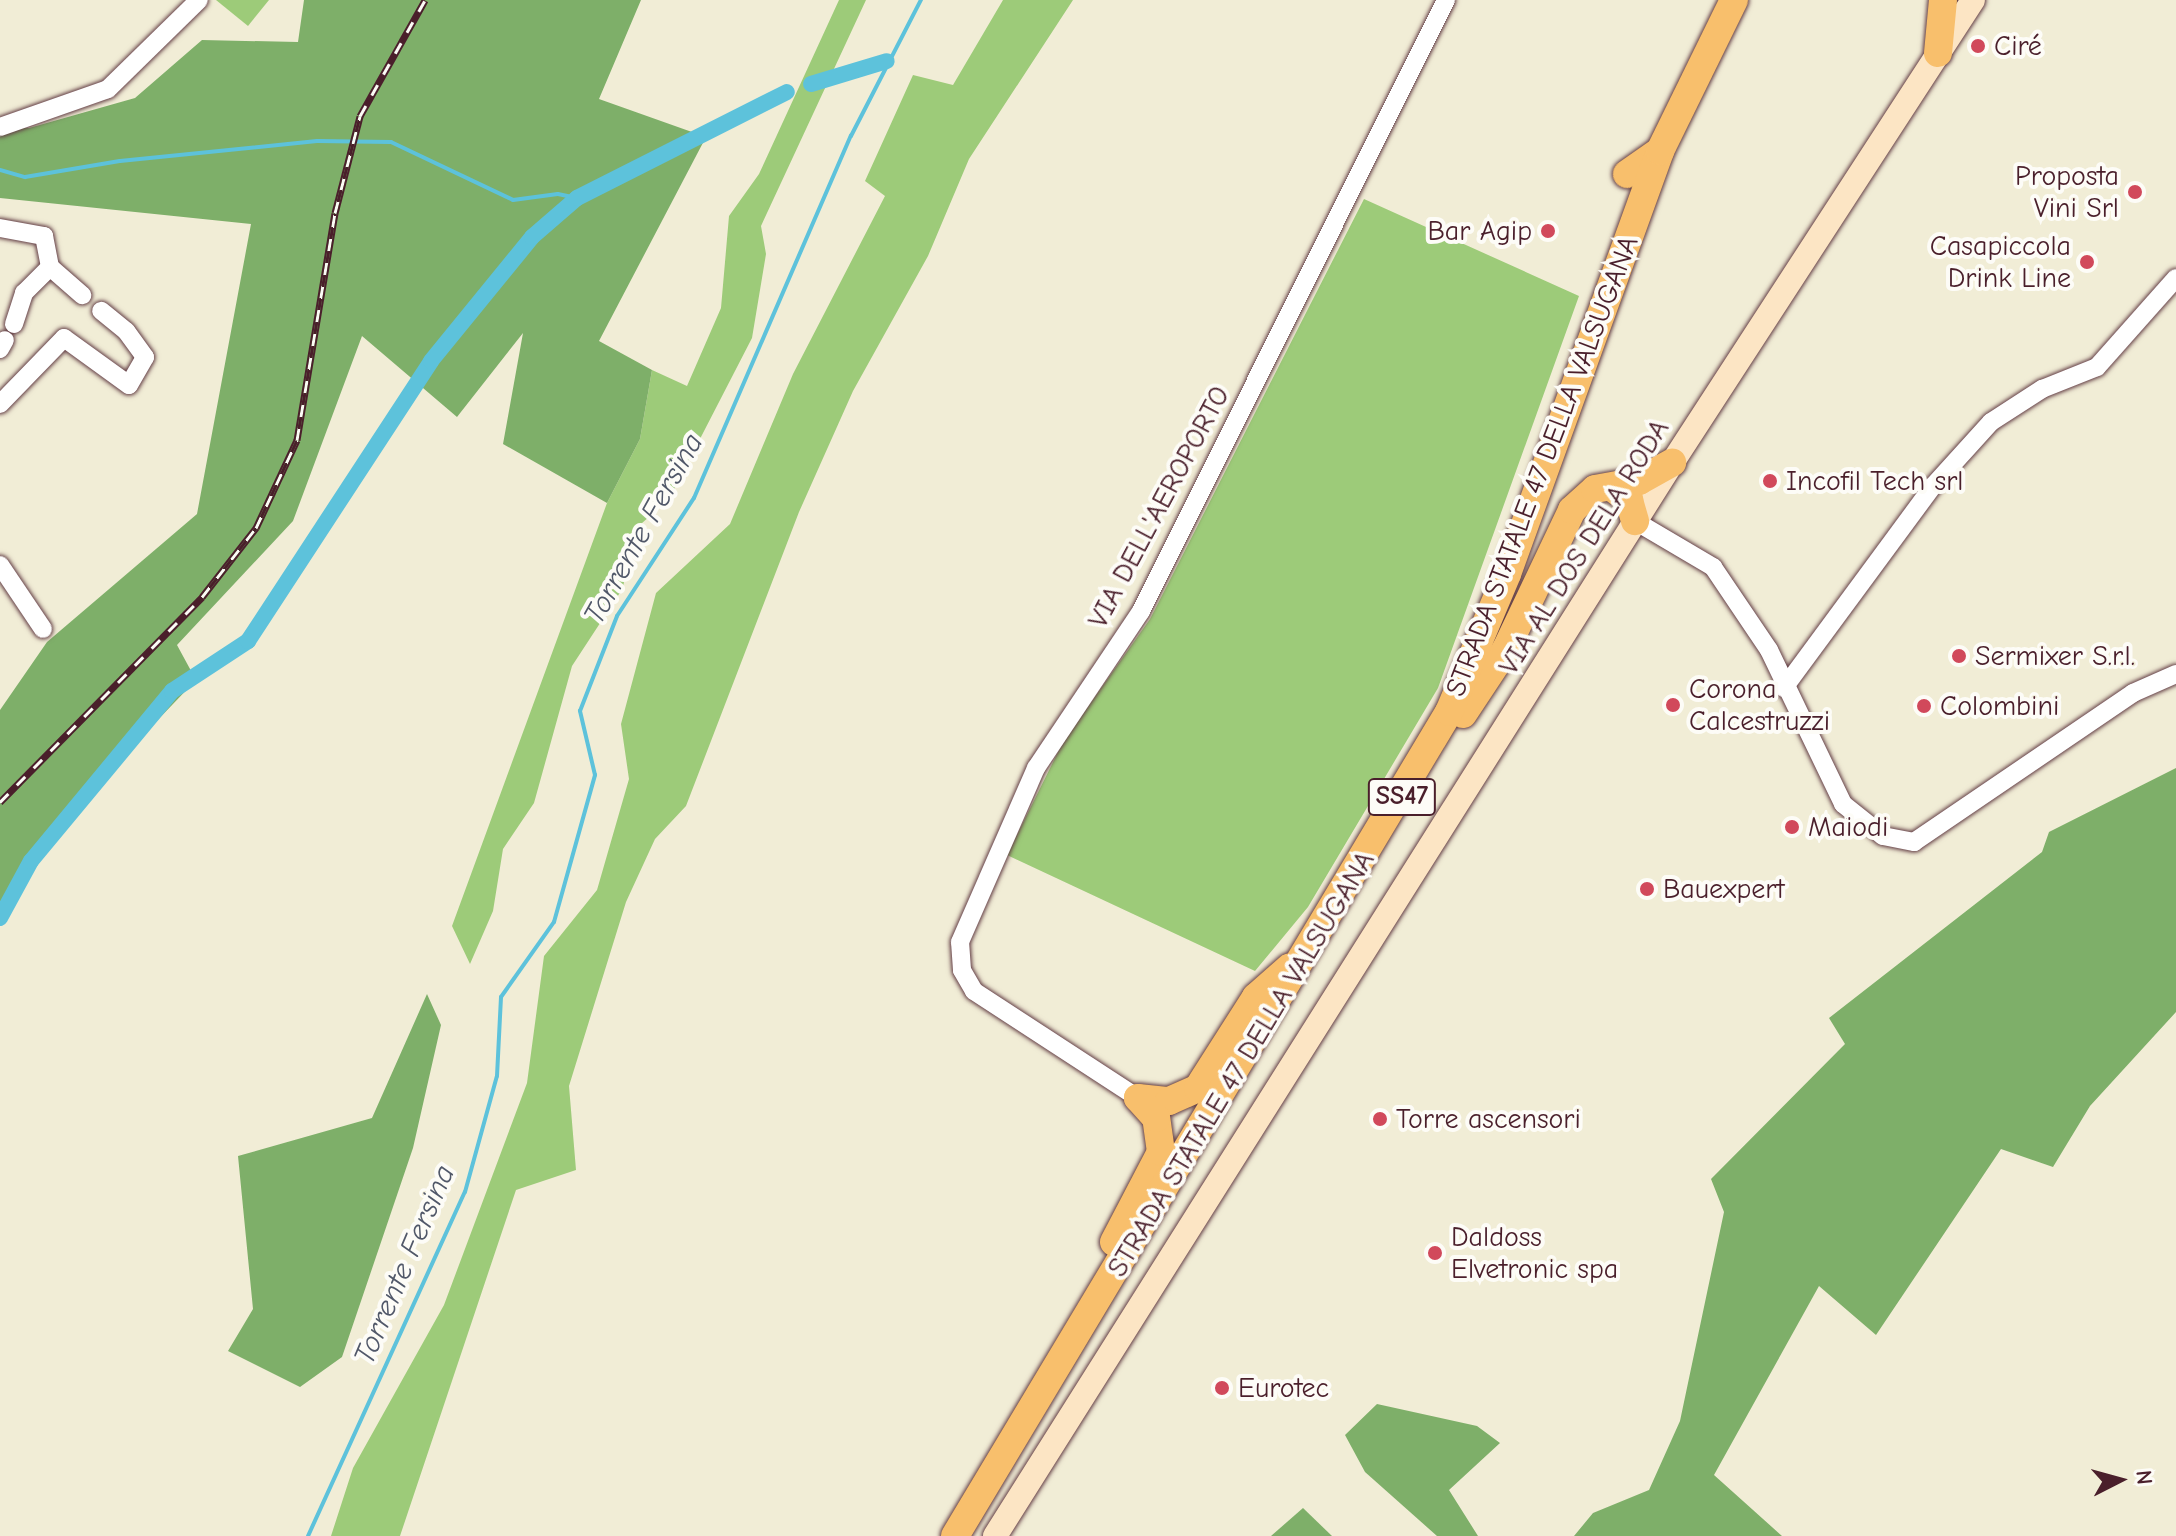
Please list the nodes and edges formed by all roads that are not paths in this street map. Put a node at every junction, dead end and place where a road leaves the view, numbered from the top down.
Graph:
1 (199, 0) edge
2 (1446, 0) edge
3 (1734, 0) edge
4 (1744, 0) edge
5 (1943, 0) edge
6 (1973, 0) edge
7 (1938, 53) junction
8 (0, 127) edge
9 (1660, 151) junction
10 (1627, 174) dead end
11 (0, 228) edge
12 (50, 267) junction
13 (1592, 277) dead end
14 (2176, 278) edge
15 (82, 295) dead end
16 (1603, 308) junction
17 (101, 311) dead end
18 (6, 338) edge
19 (0, 404) edge
20 (1672, 463) junction
21 (1614, 489) junction
22 (1635, 521) junction
23 (0, 565) edge
24 (43, 629) dead end
25 (2176, 674) edge
26 (1784, 688) junction
27 (1460, 718) junction
28 (1312, 948) junction
29 (1138, 1098) junction
30 (1096, 1304) junction
31 (955, 1536) edge
32 (968, 1536) edge
33 (995, 1536) edge

1 - 8 street
2 - 29 street, VIA DELL'AEROPORTO
3 - 9 highway, STRADA STATALE 47 DELLA VALSUGANA / SS47
4 - 27 highway, STRADA STATALE 47 DELLA VALSUGANA / SS47
5 - 7 highway
6 - 7 main road, VIA AL DOS DELA RODA
7 - 20 main road, VIA AL DOS DELA RODA
9 - 10 highway
9 - 16 highway, STRADA STATALE 47 DELLA VALSUGANA / SS47
11 - 12 street
12 - 15 street
12 - 18 street
13 - 16 highway
14 - 26 street
16 - 28 highway, STRADA STATALE 47 DELLA VALSUGANA / SS47
17 - 19 street
20 - 21 highway
20 - 22 main road, VIA AL DOS DELA RODA
21 - 22 highway
21 - 27 highway
22 - 26 street
22 - 33 main road, VIA AL DOS DELA RODA
23 - 24 street
25 - 26 street
27 - 32 highway, STRADA STATALE 47 DELLA VALSUGANA / SS47
28 - 29 highway
28 - 30 highway, STRADA STATALE 47 DELLA VALSUGANA / SS47
29 - 30 highway
30 - 31 highway, STRADA STATALE 47 DELLA VALSUGANA / SS47

